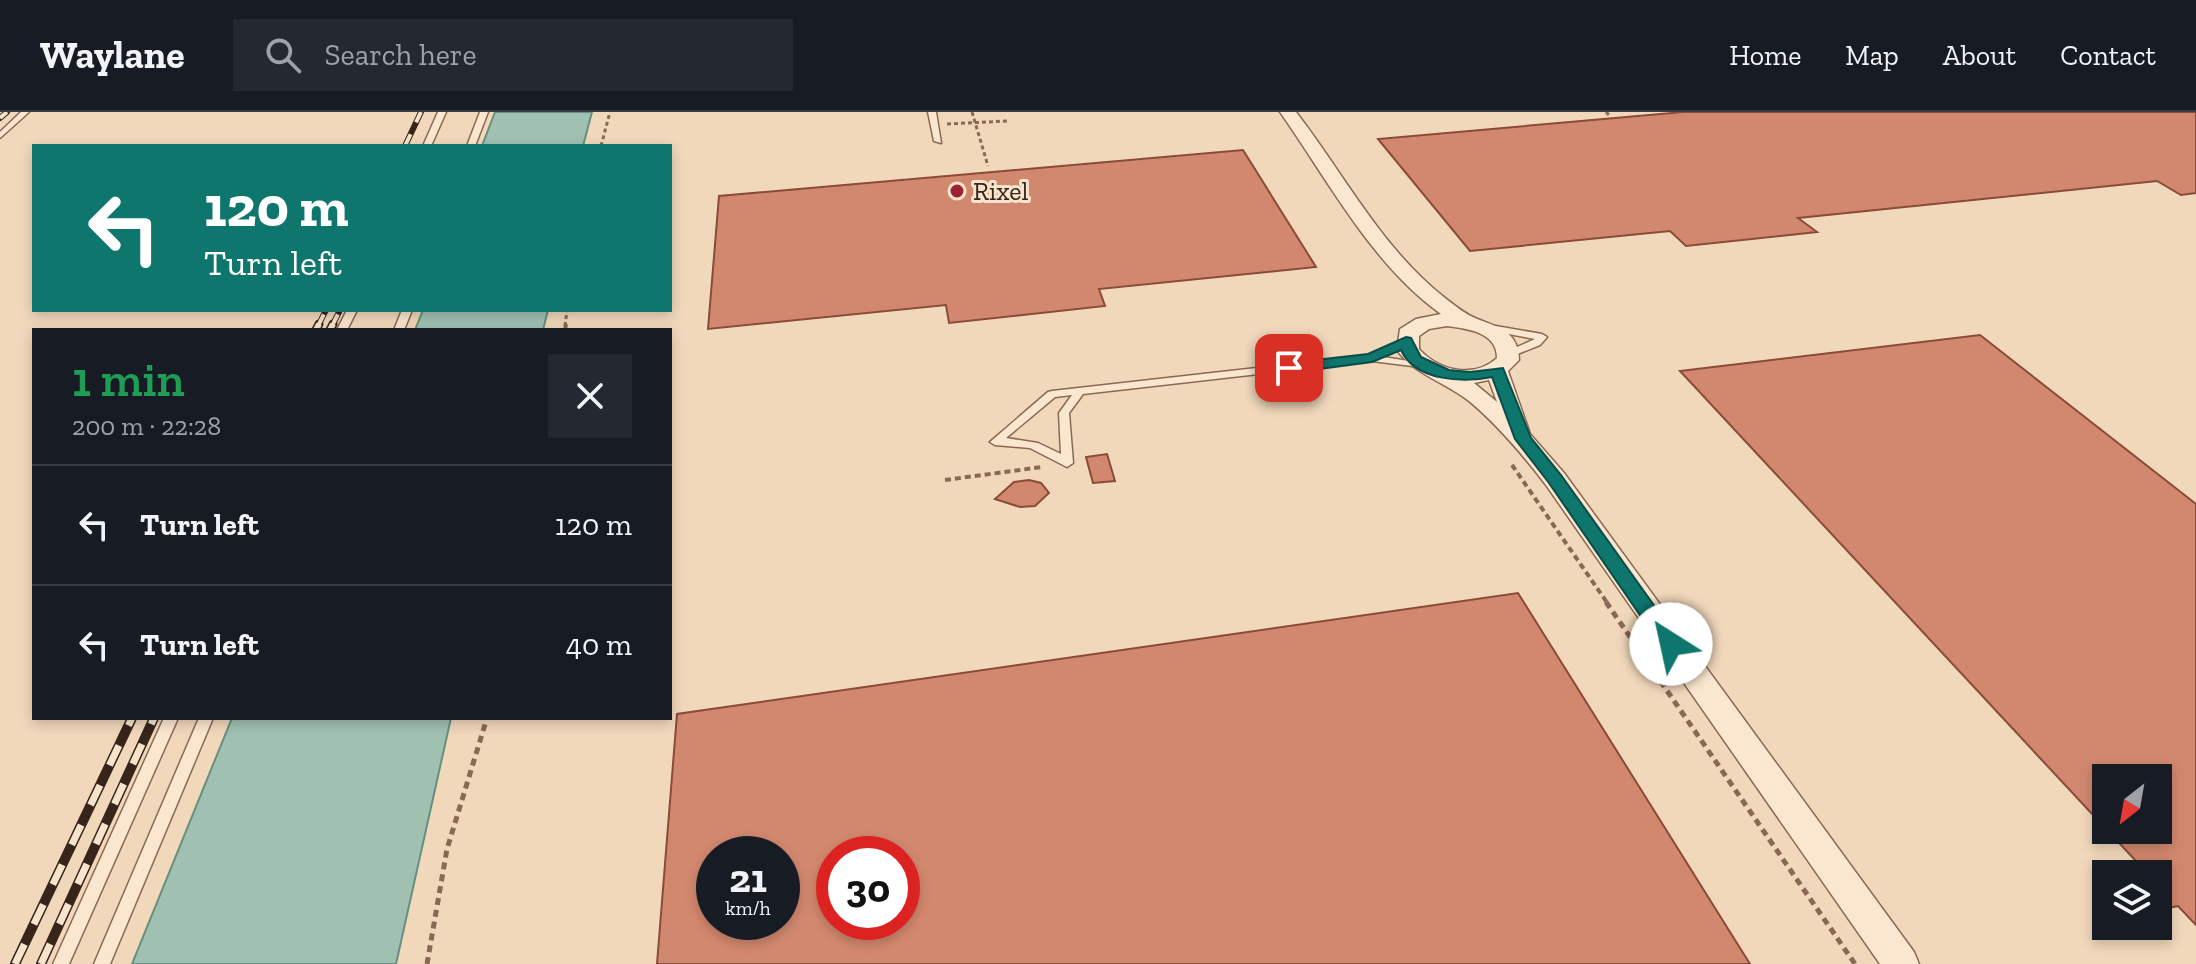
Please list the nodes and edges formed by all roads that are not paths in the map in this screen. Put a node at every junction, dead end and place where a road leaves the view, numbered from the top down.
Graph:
1 (25, 112) edge
2 (442, 112) edge
3 (484, 112) edge
4 (932, 112) edge
5 (1288, 112) edge
6 (0, 136) edge
7 (938, 141) dead end
8 (428, 144) edge
9 (472, 144) edge
10 (1396, 261) junction
11 (1473, 324) junction
12 (1410, 334) junction
13 (1372, 358) junction
14 (1504, 362) junction
15 (1435, 370) junction
16 (1080, 391) junction
17 (1513, 446) junction
18 (170, 720) edge
19 (205, 720) edge
20 (61, 964) edge
21 (102, 964) edge
22 (1901, 964) edge

1 - 6 lane
2 - 8 lane
3 - 9 lane
4 - 7 lane
5 - 10 street
10 - 11 street
10 - 12 street
11 - 12 street
11 - 14 street
11 - 14 lane
12 - 13 lane
12 - 15 street
13 - 15 lane
13 - 16 lane
14 - 15 street
14 - 17 street
15 - 17 street
16 - 16 lane
17 - 22 street
18 - 20 lane
19 - 21 lane

